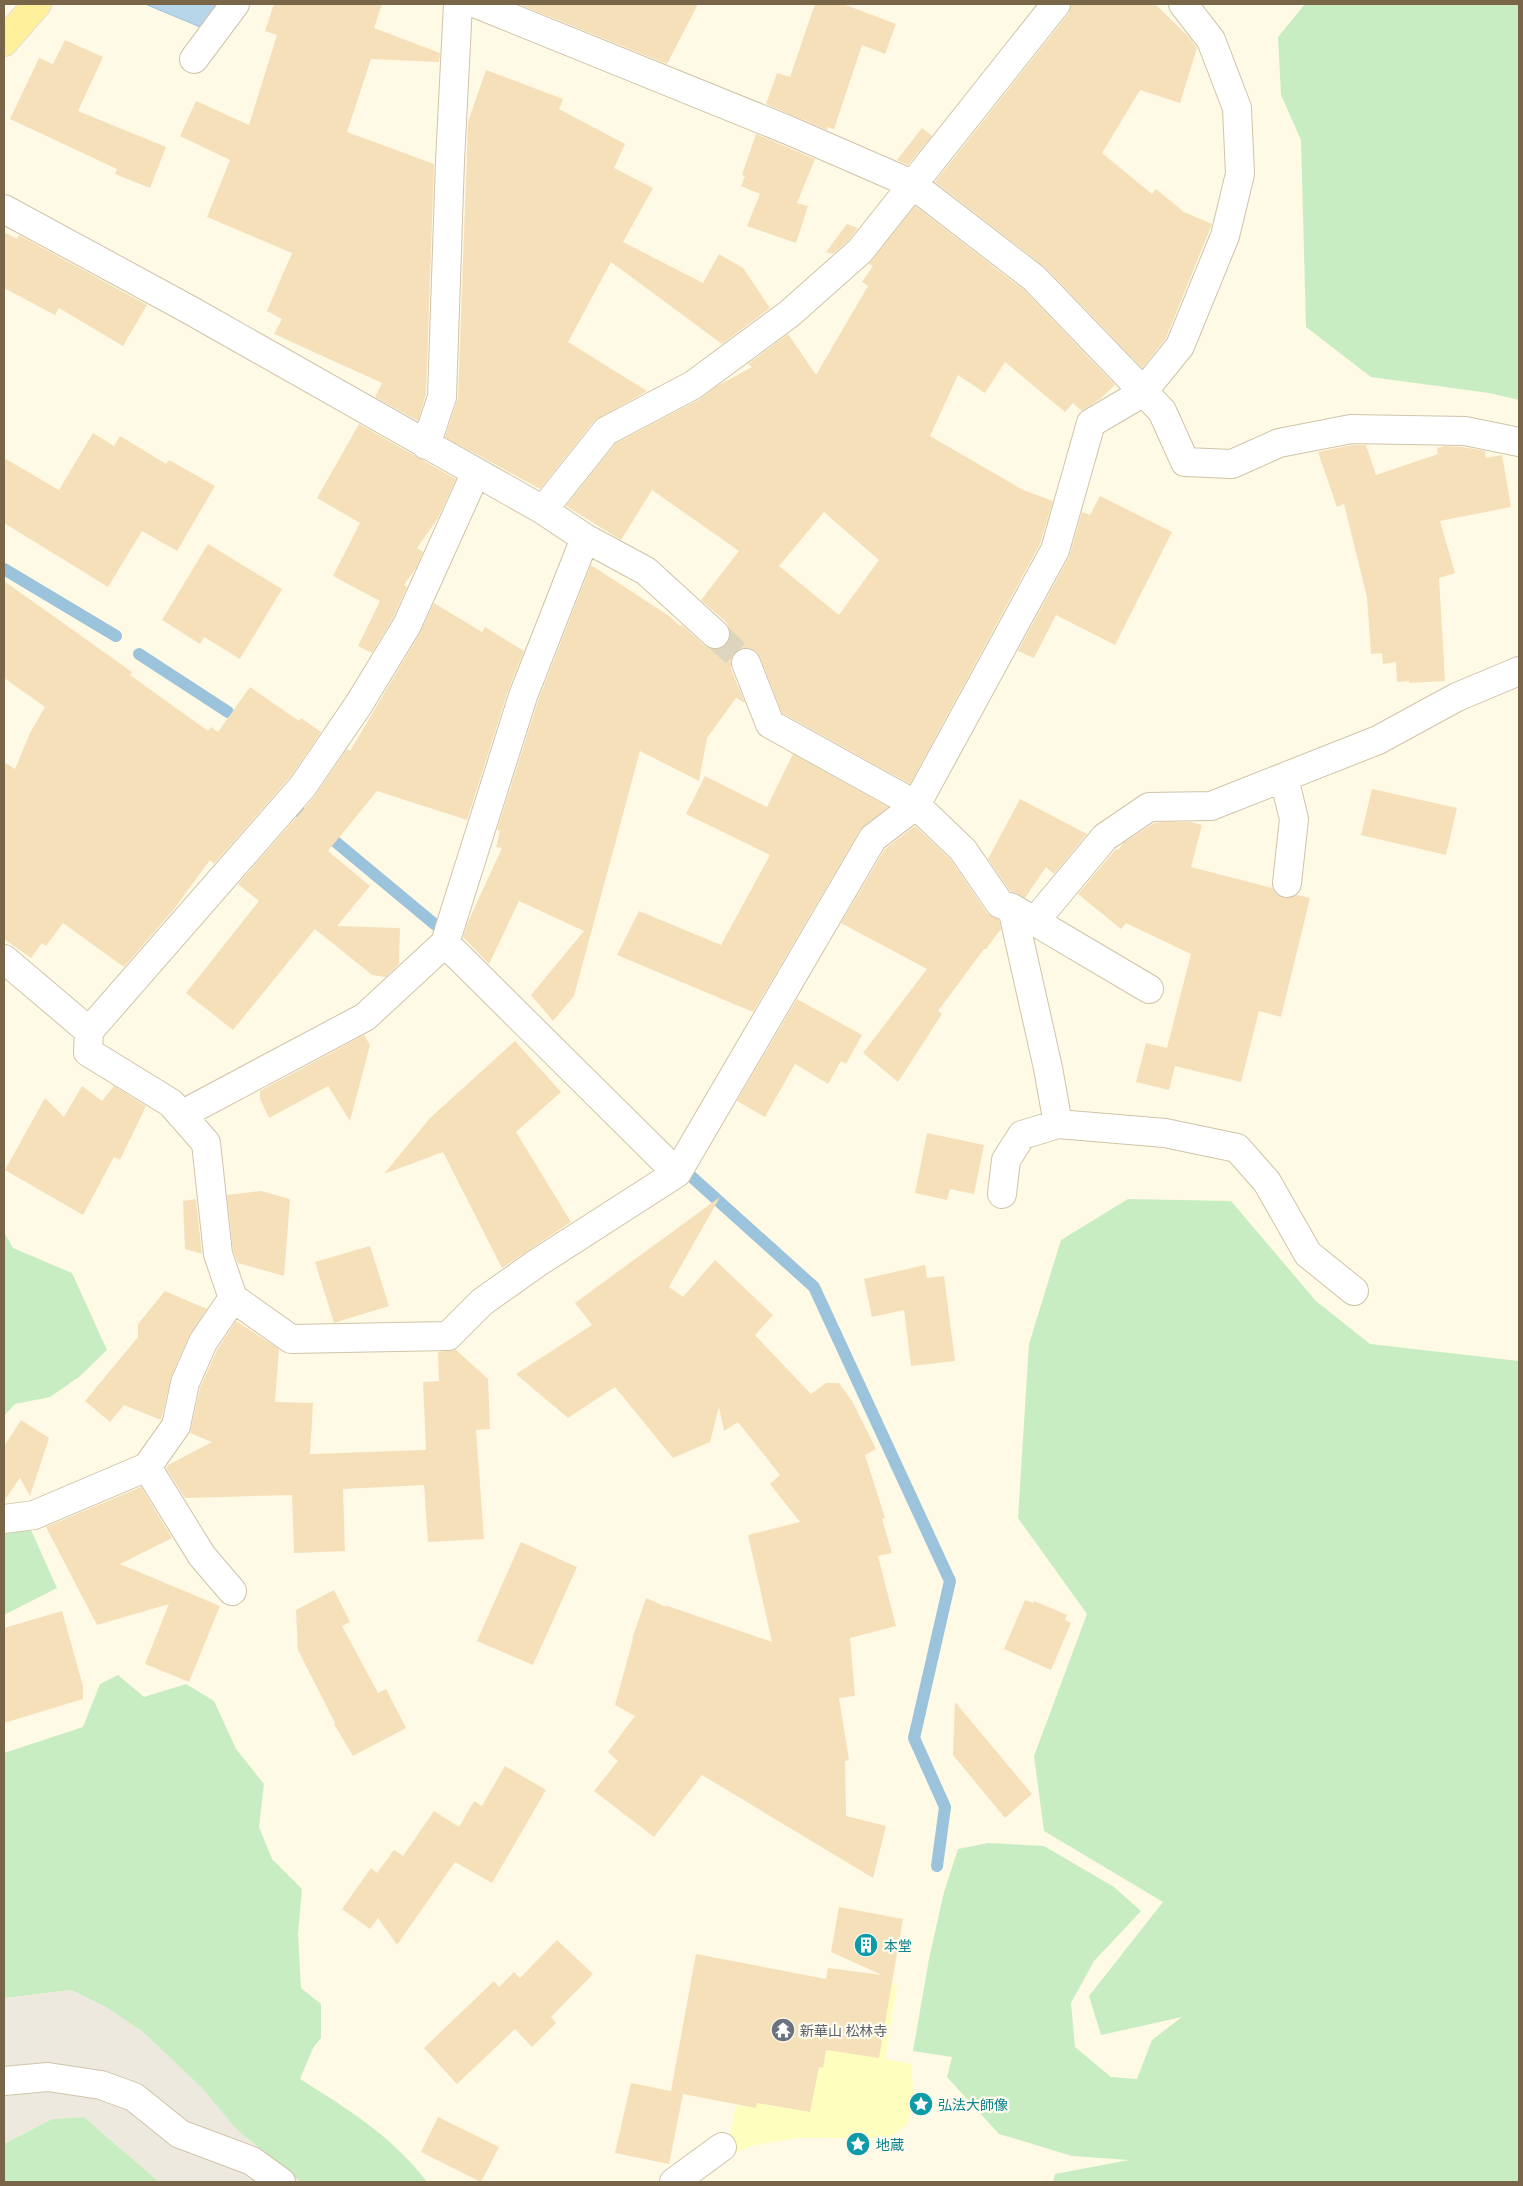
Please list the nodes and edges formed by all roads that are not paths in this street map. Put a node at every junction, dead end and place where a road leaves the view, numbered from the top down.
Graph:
1 (37, 4) edge
2 (235, 4) edge
3 (458, 4) edge
4 (477, 4) edge
5 (1056, 4) edge
6 (1183, 4) edge
7 (4, 42) edge
8 (194, 59) dead end
9 (912, 184) junction
10 (4, 209) edge
11 (1142, 393) junction
12 (1519, 442) edge
13 (426, 444) junction
14 (476, 472) junction
15 (543, 510) junction
16 (585, 538) junction
17 (714, 634) tunnel mouth
18 (746, 663) tunnel mouth
19 (1519, 671) edge
20 (1284, 778) junction
21 (916, 805) junction
22 (1286, 883) dead end
23 (1012, 908) junction
24 (1035, 921) junction
25 (445, 942) junction
26 (4, 960) edge
27 (1149, 989) dead end
28 (90, 1030) junction
29 (181, 1115) junction
30 (1058, 1124) junction
31 (677, 1173) junction
32 (1002, 1194) dead end
33 (1354, 1291) dead end
34 (233, 1298) junction
35 (147, 1468) junction
36 (4, 1519) edge
37 (232, 1591) dead end
38 (4, 2080) edge
39 (722, 2147) dead end
40 (282, 2182) edge
41 (674, 2182) edge

1 - 7 main road
2 - 8 street
3 - 13 street
4 - 9 street
5 - 9 street
6 - 11 street
9 - 11 street
9 - 15 street
10 - 13 street
11 - 12 street
11 - 21 street
13 - 14 street
14 - 15 street
14 - 28 street
15 - 16 street
16 - 17 street
16 - 25 street
18 - 21 street
19 - 20 street
20 - 22 street
20 - 24 street
21 - 23 street
21 - 31 street
23 - 24 street
23 - 30 street
24 - 27 street
25 - 29 street
25 - 31 street
26 - 28 street
28 - 29 street
29 - 34 street
30 - 32 street
30 - 33 street
31 - 34 street
34 - 35 street
35 - 36 street
35 - 37 street
38 - 40 street
39 - 41 street

